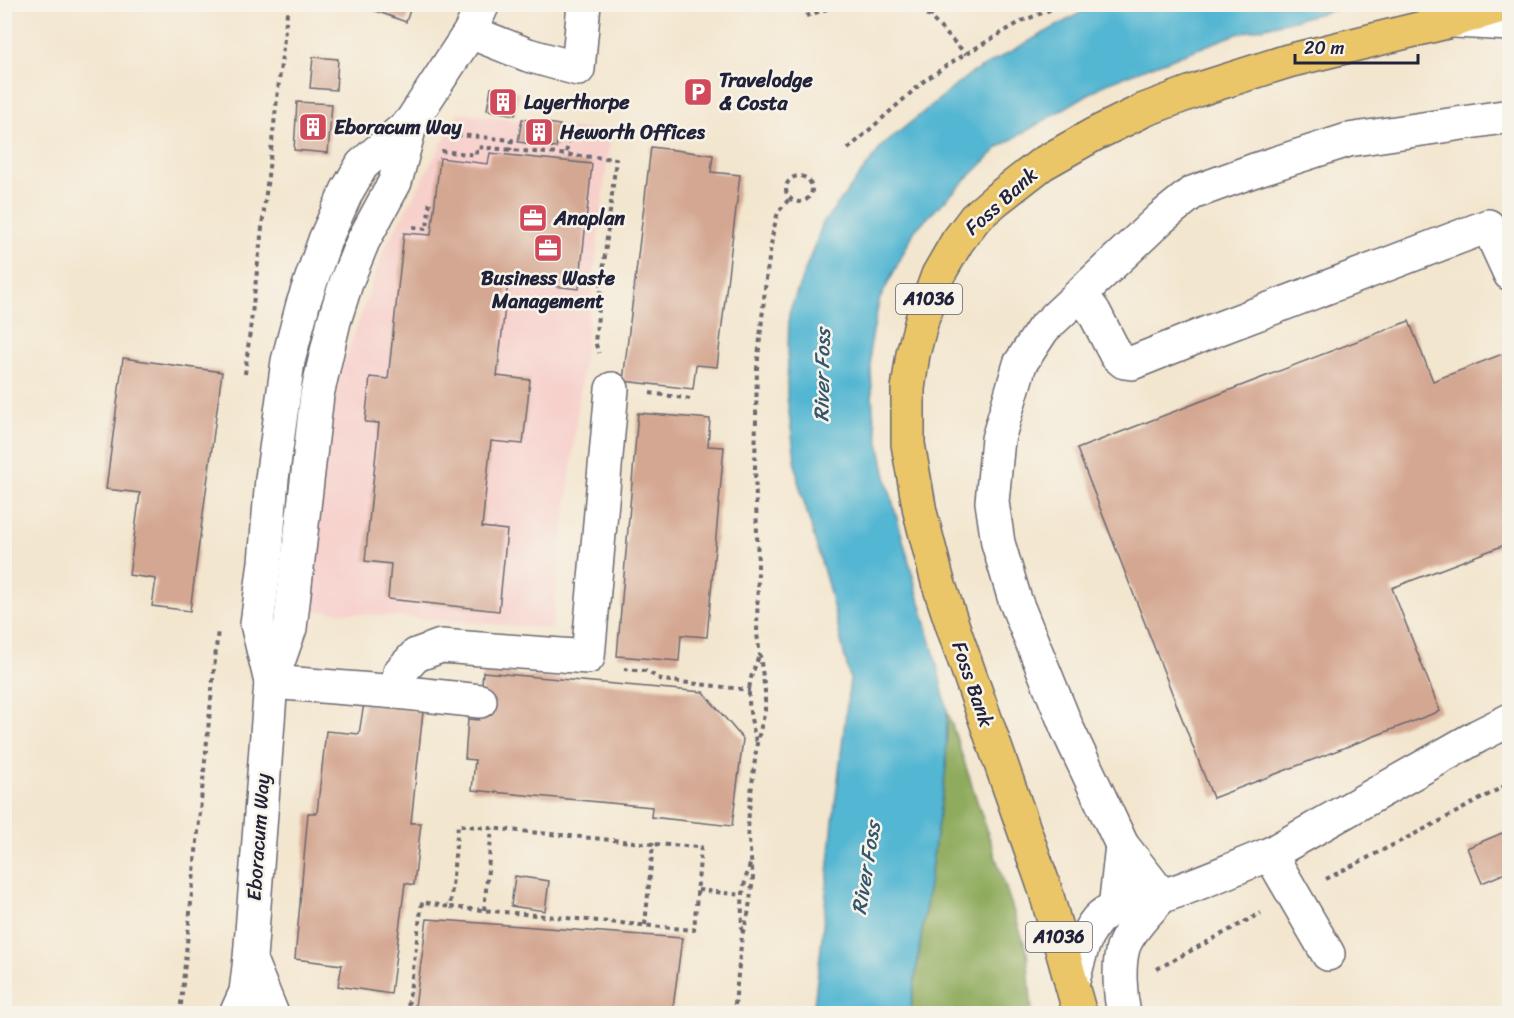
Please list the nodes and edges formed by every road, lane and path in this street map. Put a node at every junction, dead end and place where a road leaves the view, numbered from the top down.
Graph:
1 (584, 4) edge
2 (842, 4) edge
3 (912, 4) edge
4 (939, 4) edge
5 (1065, 4) edge
6 (1508, 4) edge
7 (806, 16) dead end
8 (930, 17) junction
9 (476, 18) edge
10 (1451, 21) junction
11 (1509, 24) edge
12 (966, 54) junction
13 (1509, 116) edge
14 (410, 126) junction
15 (557, 140) dead end
16 (848, 149) dead end
17 (434, 150) dead end
18 (510, 150) junction
19 (566, 154) junction
20 (790, 198) junction
21 (1509, 274) edge
22 (1081, 294) junction
23 (612, 389) joint
24 (759, 651) junction
25 (588, 657) junction
26 (271, 682) junction
27 (750, 690) junction
28 (397, 692) junction
29 (480, 701) dead end
30 (1509, 720) edge
31 (757, 743) junction
32 (492, 828) junction
33 (653, 844) junction
34 (1122, 845) junction
35 (1270, 854) junction
36 (751, 861) junction
37 (698, 890) junction
38 (742, 895) junction
39 (1162, 896) junction
40 (450, 907) junction
41 (1115, 909) junction
42 (484, 910) junction
43 (645, 925) junction
44 (742, 935) junction
45 (1328, 954) dead end
46 (249, 958) junction
47 (1076, 999) edge
48 (245, 1006) edge
49 (272, 1014) edge
50 (407, 1014) edge
51 (734, 1014) edge
52 (1124, 1014) edge

1 - 9 street
2 - 7 path
3 - 8 path
4 - 8 path
5 - 12 path
6 - 10 main road, Foss Bank / A1036
8 - 12 path
9 - 14 street, Eboracum Way
10 - 11 street
10 - 47 main road, Foss Bank / A1036
12 - 16 path
13 - 22 street
14 - 18 path
14 - 26 street, Eboracum Way
15 - 19 path
17 - 18 path
18 - 19 path
19 - 23 path
20 - 20 path
20 - 24 path
21 - 22 street
22 - 34 street
23 - 25 street
24 - 27 path
24 - 31 path
25 - 27 path
25 - 28 street
26 - 28 street
26 - 46 street, Eboracum Way
27 - 31 path
28 - 29 street
30 - 35 street
31 - 36 path
32 - 33 path
32 - 40 path
32 - 42 path
33 - 37 path
33 - 43 path
34 - 39 street
34 - 41 street
35 - 39 street
35 - 45 street
36 - 38 path
36 - 44 path
37 - 38 path
37 - 43 path
38 - 44 path
39 - 41 street
39 - 52 street
40 - 42 path
40 - 50 path
41 - 47 street
42 - 43 path
44 - 51 path
46 - 48 street, Eboracum Way
46 - 49 street

